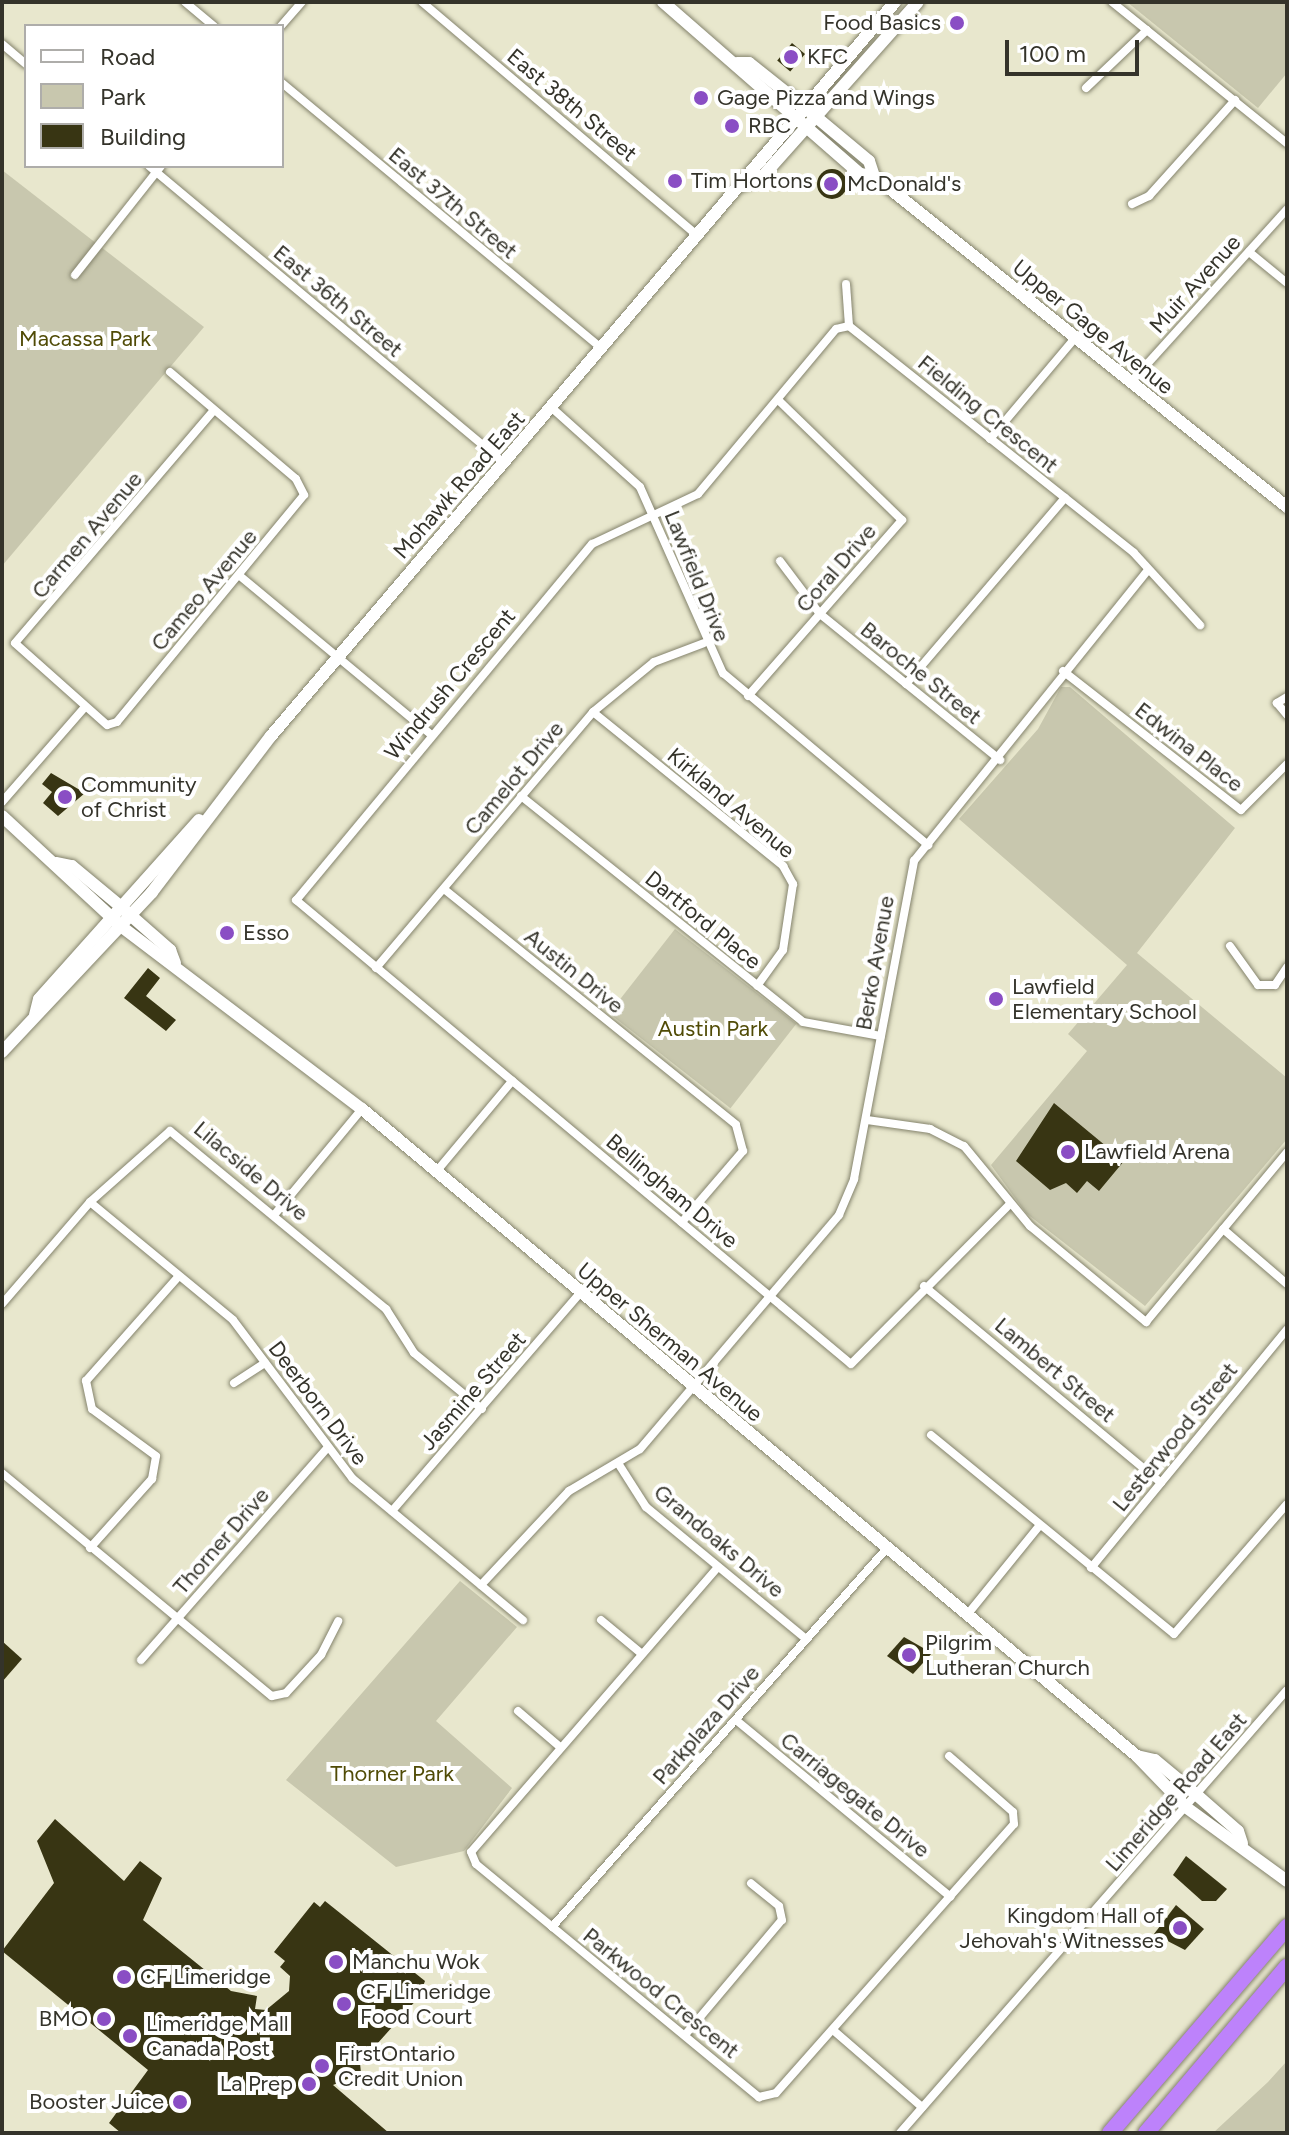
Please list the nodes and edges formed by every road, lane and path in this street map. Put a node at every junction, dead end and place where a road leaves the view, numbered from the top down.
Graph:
1 (185, 2) edge
2 (302, 2) edge
3 (422, 2) edge
4 (663, 2) edge
5 (895, 2) edge
6 (918, 2) edge
7 (1112, 2) edge
8 (212, 24) edge
9 (283, 24) edge
10 (1147, 30) junction
11 (2, 44) edge
12 (24, 62) edge
13 (737, 63) junction
14 (284, 85) edge
15 (1086, 88) dead end
16 (1235, 100) junction
17 (803, 106) junction
18 (815, 116) junction
19 (793, 118) junction
20 (804, 128) junction
21 (1287, 143) edge
22 (155, 168) edge
23 (874, 176) junction
24 (743, 185) junction
25 (1132, 204) dead end
26 (1287, 209) edge
27 (699, 236) junction
28 (1249, 252) junction
29 (75, 275) dead end
30 (1287, 283) edge
31 (846, 284) dead end
32 (849, 326) junction
33 (1075, 338) junction
34 (602, 350) junction
35 (170, 372) dead end
36 (1130, 383) junction
37 (779, 401) junction
38 (552, 408) junction
39 (214, 410) junction
40 (990, 439) junction
41 (504, 463) junction
42 (1065, 498) junction
43 (1287, 507) edge
44 (654, 515) junction
45 (780, 561) dead end
46 (1148, 570) junction
47 (240, 576) junction
48 (820, 614) junction
49 (1200, 625) dead end
50 (704, 643) junction
51 (337, 658) junction
52 (1063, 671) junction
53 (906, 684) junction
54 (748, 696) junction
55 (1287, 697) edge
56 (84, 708) junction
57 (593, 712) junction
58 (1287, 715) edge
59 (430, 734) junction
60 (1000, 760) junction
61 (1287, 764) edge
62 (521, 796) junction
63 (2, 802) edge
64 (208, 813) junction
65 (2, 816) edge
66 (928, 845) junction
67 (56, 863) junction
68 (444, 889) junction
69 (298, 903) joint
70 (120, 906) junction
71 (110, 916) junction
72 (131, 916) junction
73 (122, 927) junction
74 (1230, 946) dead end
75 (175, 963) junction
76 (1287, 967) edge
77 (376, 968) junction
78 (757, 986) junction
79 (35, 1015) junction
80 (881, 1036) junction
81 (2, 1052) edge
82 (512, 1081) junction
83 (362, 1109) junction
84 (867, 1120) junction
85 (1287, 1152) edge
86 (436, 1172) junction
87 (90, 1202) junction
88 (1009, 1205) junction
89 (275, 1214) junction
90 (682, 1222) junction
91 (1223, 1229) junction
92 (179, 1276) junction
93 (1287, 1284) edge
94 (924, 1286) junction
95 (580, 1293) junction
96 (772, 1297) junction
97 (2, 1304) edge
98 (1287, 1329) edge
99 (265, 1363) junction
100 (234, 1383) dead end
101 (692, 1387) junction
102 (482, 1409) junction
103 (931, 1435) dead end
104 (328, 1447) junction
105 (618, 1463) junction
106 (2, 1473) edge
107 (1161, 1483) junction
108 (1287, 1504) edge
109 (392, 1511) junction
110 (1039, 1526) junction
111 (888, 1547) junction
112 (90, 1548) junction
113 (718, 1567) junction
114 (1091, 1568) junction
115 (481, 1585) junction
116 (967, 1615) junction
117 (176, 1620) junction
118 (523, 1620) dead end
119 (601, 1620) dead end
120 (338, 1621) dead end
121 (806, 1639) junction
122 (642, 1654) junction
123 (141, 1660) dead end
124 (1287, 1690) edge
125 (518, 1711) dead end
126 (736, 1720) junction
127 (560, 1747) junction
128 (949, 1756) dead end
129 (1137, 1756) junction
130 (1198, 1796) junction
131 (1187, 1808) junction
132 (1242, 1843) junction
133 (1287, 1880) edge
134 (751, 1883) dead end
135 (951, 1897) junction
136 (552, 1927) junction
137 (1287, 1927) edge
138 (1287, 1967) edge
139 (833, 2030) junction
140 (685, 2035) junction
141 (922, 2107) junction
142 (900, 2133) edge
143 (1110, 2133) edge
144 (1146, 2133) edge

1 - 8 street
2 - 9 street
3 - 27 street, East 38th Street
4 - 13 main road, Upper Gage Avenue
5 - 17 main road, Mohawk Road East
6 - 18 main road, Mohawk Road East
7 - 10 street
10 - 15 street
10 - 16 street
11 - 12 street
13 - 17 main road, Upper Gage Avenue
13 - 19 main road, Upper Gage Avenue
14 - 34 street, East 37th Street
16 - 21 street
16 - 25 street
17 - 18 main road, Upper Gage Avenue
17 - 19 main road, Mohawk Road East
18 - 20 main road, Mohawk Road East
18 - 23 main road, Upper Gage Avenue
19 - 20 main road, Upper Gage Avenue
19 - 24 main road, Mohawk Road East
20 - 23 main road, Upper Gage Avenue
20 - 24 main road, Mohawk Road East
22 - 29 street
22 - 41 street, East 36th Street
23 - 33 main road, Upper Gage Avenue
24 - 27 main road, Mohawk Road East
26 - 28 street, Muir Avenue
27 - 34 main road, Mohawk Road East
28 - 30 street
28 - 36 street, Muir Avenue
31 - 32 street
32 - 37 street
32 - 40 street, Fielding Crescent
33 - 36 main road, Upper Gage Avenue
33 - 40 street
34 - 38 main road, Mohawk Road East
35 - 39 street, Cameo Avenue
36 - 43 main road, Upper Gage Avenue
37 - 44 street
37 - 48 street, Coral Drive
38 - 41 main road, Mohawk Road East
38 - 44 street, Lawfield Drive
39 - 47 street, Cameo Avenue
39 - 56 street, Carmen Avenue
40 - 42 street, Fielding Crescent
41 - 51 main road, Mohawk Road East
42 - 46 street
42 - 53 street, Fielding Crescent
44 - 50 street, Lawfield Drive
44 - 59 street, Windrush Crescent
45 - 48 street, Baroche Street
46 - 49 street
46 - 52 street, Berko Avenue
47 - 51 street
47 - 56 street, Cameo Avenue
48 - 53 street, Baroche Street
48 - 54 street, Coral Drive
50 - 54 street, Lawfield Drive
50 - 57 street, Camelot Drive
51 - 59 street
51 - 64 main road, Mohawk Road East
52 - 60 street, Berko Avenue
52 - 61 street, Edwina Place
53 - 60 street, Baroche Street
54 - 66 street, Lawfield Drive
55 - 58 street
56 - 63 street
57 - 62 street, Camelot Drive
57 - 78 street, Kirkland Avenue
59 - 69 street, Windrush Crescent
60 - 66 street, Berko Avenue
62 - 68 street, Camelot Drive
62 - 78 street, Dartford Place
64 - 70 main road, Mohawk Road East
64 - 72 main road, Mohawk Road East
65 - 67 main road, Upper Sherman Avenue
66 - 80 street, Berko Avenue
67 - 70 main road, Upper Sherman Avenue
67 - 71 main road, Upper Sherman Avenue
68 - 77 street, Camelot Drive
68 - 90 street, Austin Drive
69 - 77 street, Bellingham Drive
70 - 71 main road, Mohawk Road East
70 - 72 main road, Upper Sherman Avenue
71 - 73 main road, Upper Sherman Avenue
71 - 79 main road, Mohawk Road East
72 - 73 main road, Mohawk Road East
72 - 75 main road, Upper Sherman Avenue
73 - 75 main road, Upper Sherman Avenue
73 - 79 main road, Mohawk Road East
74 - 76 street
75 - 83 main road, Upper Sherman Avenue
77 - 82 street, Bellingham Drive
78 - 80 street, Dartford Place
79 - 81 main road, Mohawk Road East
80 - 84 street, Berko Avenue
82 - 86 street
82 - 90 street, Bellingham Drive
83 - 86 main road, Upper Sherman Avenue
83 - 89 street
84 - 88 street
84 - 96 street, Berko Avenue
85 - 91 street
86 - 95 main road, Upper Sherman Avenue
87 - 89 street, Lilacside Drive
87 - 92 street, Deerborn Drive
87 - 97 street, Lilacside Drive
88 - 91 street
88 - 94 street, Bellingham Drive
89 - 102 street, Lilacside Drive
90 - 96 street, Bellingham Drive
91 - 93 street
92 - 99 street, Deerborn Drive
92 - 112 street
94 - 96 street, Bellingham Drive
94 - 107 street, Lambert Street
95 - 101 main road, Upper Sherman Avenue
95 - 102 street, Jasmine Street
96 - 101 street, Berko Avenue
98 - 107 street, Lesterwood Street
99 - 100 street
99 - 104 street, Deerborn Drive
101 - 105 street, Berko Avenue
101 - 111 main road, Upper Sherman Avenue
102 - 109 street, Jasmine Street
103 - 110 street
104 - 109 street, Deerborn Drive
104 - 117 street, Thorner Drive
105 - 113 street, Grandoaks Drive
105 - 115 street, Berko Avenue
106 - 112 street
107 - 114 street, Lesterwood Street
108 - 114 street
109 - 115 street, Deerborn Drive
110 - 114 street
110 - 116 street
111 - 116 main road, Upper Sherman Avenue
111 - 121 street, Parkplaza Drive
112 - 117 street
113 - 121 street, Grandoaks Drive
113 - 122 street, Parkwood Crescent
115 - 118 street, Deerborn Drive
116 - 129 main road, Upper Sherman Avenue
117 - 120 street
117 - 123 street, Thorner Drive
119 - 122 street
121 - 126 street, Parkplaza Drive
122 - 127 street, Parkwood Crescent
124 - 130 street, Limeridge Road East
125 - 127 street
126 - 135 street, Carriagegate Drive
126 - 136 street, Parkplaza Drive
127 - 136 street, Parkwood Crescent
128 - 135 street, Parkwood Crescent
129 - 130 main road, Upper Sherman Avenue
129 - 131 main road, Upper Sherman Avenue
130 - 131 street, Limeridge Road East
130 - 132 main road, Upper Sherman Avenue
131 - 132 main road, Upper Sherman Avenue
131 - 141 street, Limeridge Road East
132 - 133 main road, Upper Sherman Avenue
134 - 140 street
135 - 139 street, Parkwood Crescent
136 - 140 street, Parkwood Crescent
137 - 143 highway
138 - 144 highway
139 - 140 street, Parkwood Crescent
139 - 141 street
141 - 142 street, Limeridge Road East

